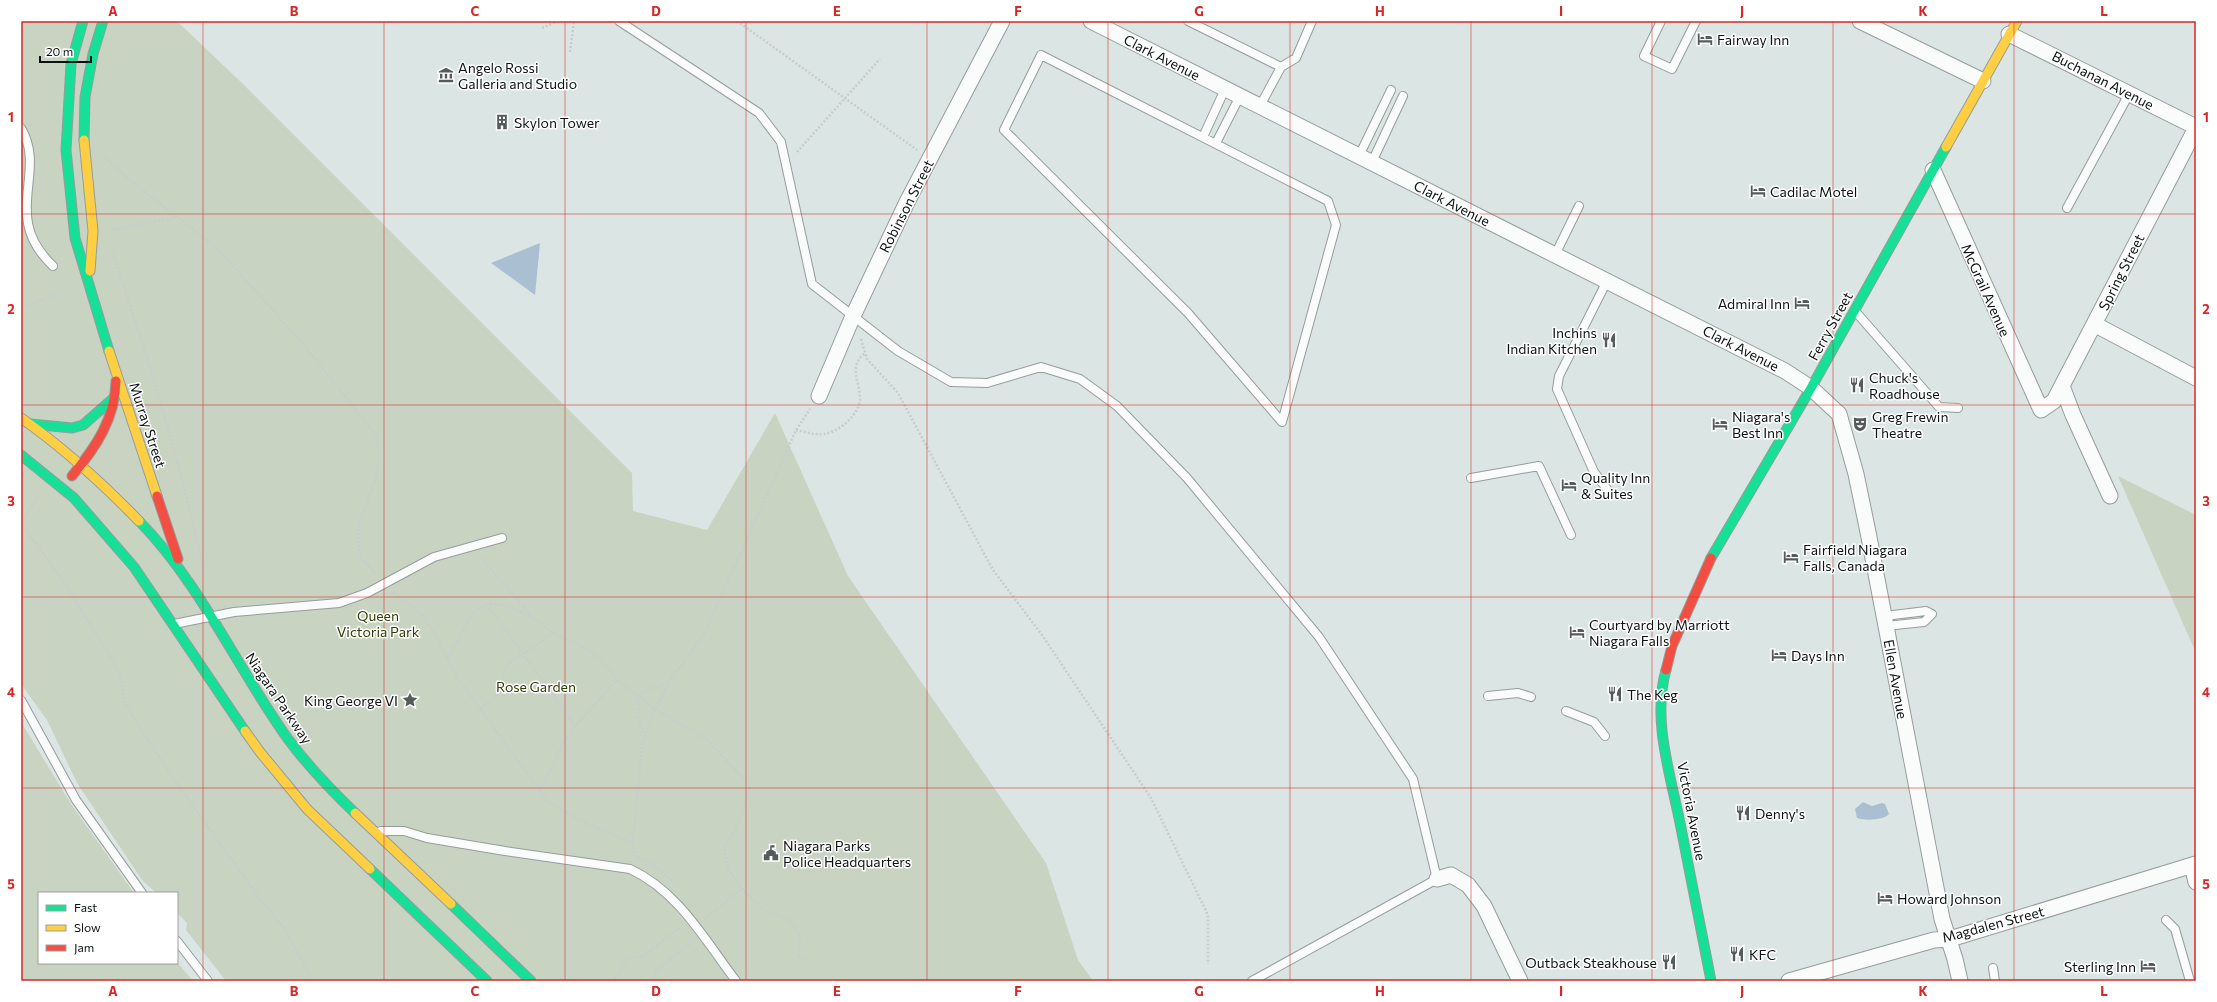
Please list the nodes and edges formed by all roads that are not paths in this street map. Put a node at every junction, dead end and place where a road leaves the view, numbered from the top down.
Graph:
1 (83, 21) edge
2 (103, 21) edge
3 (619, 21) edge
4 (1002, 21) edge
5 (1091, 21) edge
6 (1188, 21) edge
7 (1312, 21) edge
8 (1661, 21) edge
9 (1696, 21) edge
10 (1860, 21) edge
11 (2017, 21) edge
12 (2009, 34) junction
13 (1281, 67) junction
14 (1983, 81) junction
15 (1225, 89) junction
16 (1391, 90) dead end
17 (2129, 94) junction
18 (1240, 96) junction
19 (1403, 96) dead end
20 (1260, 106) junction
21 (21, 128) edge
22 (2196, 128) edge
23 (1203, 137) junction
24 (1216, 143) junction
25 (1365, 159) junction
26 (1933, 170) junction
27 (1580, 206) dead end
28 (2067, 208) dead end
29 (1555, 255) junction
30 (53, 266) dead end
31 (1607, 281) junction
32 (89, 282) junction
33 (1854, 311) junction
34 (853, 316) junction
35 (2094, 324) junction
36 (116, 370) junction
37 (2196, 378) edge
38 (2062, 386) junction
39 (1811, 388) junction
40 (819, 396) road end
41 (115, 397) junction
42 (1958, 408) dead end
43 (2041, 410) joint
44 (21, 418) edge
45 (30, 424) junction
46 (21, 455) edge
47 (81, 464) junction
48 (1471, 478) dead end
49 (62, 488) junction
50 (1607, 488) dead end
51 (2110, 496) dead end
52 (1571, 536) dead end
53 (502, 538) dead end
54 (184, 576) junction
55 (211, 618) junction
56 (173, 624) junction
57 (1672, 646) joint
58 (1488, 696) dead end
59 (1532, 697) dead end
60 (21, 700) edge
61 (1566, 710) dead end
62 (1605, 736) dead end
63 (374, 831) junction
64 (2194, 865) edge
65 (1437, 879) junction
66 (2196, 882) edge
67 (141, 892) edge
68 (2166, 920) dead end
69 (1950, 939) junction
70 (178, 942) edge
71 (1992, 968) dead end
72 (208, 981) edge
73 (487, 981) edge
74 (531, 981) edge
75 (736, 981) edge
76 (1252, 981) edge
77 (1520, 981) edge
78 (1711, 981) edge
79 (1788, 981) edge
80 (1960, 981) edge
81 (1995, 981) edge
82 (2190, 981) edge

1 - 32 main road, Murray Street
2 - 32 main road, Murray Street
3 - 34 lane
4 - 34 street, Robinson Street
5 - 15 street, Clark Avenue
6 - 13 lane
7 - 13 lane
8 - 9 lane
10 - 14 street
11 - 12 main road, Ferry Street
12 - 14 main road, Ferry Street
12 - 17 street, Buchanan Avenue
13 - 20 lane
14 - 26 main road, Ferry Street
15 - 18 street, Clark Avenue
15 - 23 lane
16 - 25 lane
17 - 22 street, Buchanan Avenue
17 - 28 lane
18 - 20 street, Clark Avenue
18 - 24 lane
19 - 25 lane
20 - 25 street, Clark Avenue
21 - 30 lane
22 - 35 street, Spring Street
23 - 24 lane
23 - 24 lane
25 - 29 street, Clark Avenue
26 - 33 main road, Ferry Street
26 - 43 street, McGrail Avenue
27 - 29 lane
29 - 31 street, Clark Avenue
31 - 39 street, Clark Avenue
31 - 50 lane
32 - 36 main road, Murray Street
33 - 39 main road, Ferry Street
33 - 42 lane
34 - 40 street, Robinson Street
34 - 65 lane
35 - 37 street
35 - 38 street, Spring Street
36 - 41 main road
36 - 54 main road, Murray Street
38 - 43 street, Spring Street
38 - 51 street
39 - 57 main road, Ferry Street
39 - 69 street, Ellen Avenue
41 - 45 main road
41 - 47 main road
44 - 45 main road, Niagara Parkway
45 - 47 main road, Niagara Parkway
46 - 49 main road
47 - 49 main road
47 - 54 main road, Niagara Parkway
48 - 52 lane
49 - 56 main road
53 - 55 lane
54 - 55 main road, Niagara Parkway
55 - 56 lane
55 - 63 main road, Niagara Parkway
56 - 73 main road
57 - 78 main road, Victoria Avenue
58 - 59 lane
60 - 67 lane
61 - 62 lane
63 - 74 main road, Niagara Parkway
63 - 75 lane
64 - 66 street
64 - 69 street, Magdalen Street
65 - 76 lane
65 - 77 street
68 - 82 lane
69 - 79 street, Magdalen Street
69 - 80 street, Ellen Avenue
70 - 72 lane
71 - 81 lane

